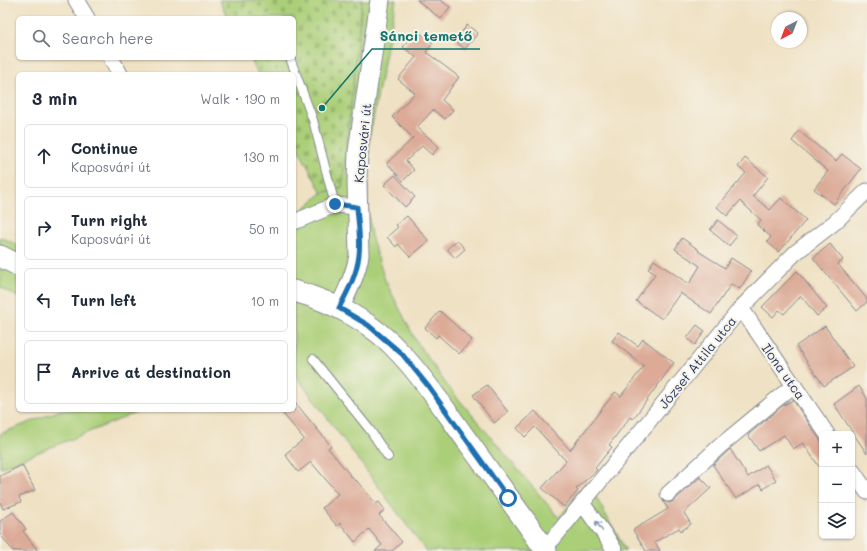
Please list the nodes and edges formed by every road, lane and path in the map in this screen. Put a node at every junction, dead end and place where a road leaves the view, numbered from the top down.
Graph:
1 (76, 0) edge
2 (380, 0) edge
3 (86, 16) edge
4 (112, 60) edge
5 (291, 60) edge
6 (119, 72) edge
7 (295, 72) edge
8 (296, 74) edge
9 (867, 191) edge
10 (335, 204) junction
11 (357, 207) junction
12 (296, 221) edge
13 (0, 256) edge
14 (16, 264) edge
15 (300, 292) edge
16 (339, 308) junction
17 (740, 308) junction
18 (313, 359) dead end
19 (794, 385) junction
20 (826, 431) edge
21 (388, 457) dead end
22 (855, 474) edge
23 (867, 492) edge
24 (668, 494) dead end
25 (582, 503) junction
26 (545, 550) edge
27 (615, 551) edge

1 - 3 street
2 - 11 street, Kaposvári út
4 - 6 street
5 - 7 lane
8 - 10 lane
9 - 17 street, József Attila utca
10 - 11 street
10 - 12 street
11 - 16 street, Kaposvári út
13 - 14 main road
15 - 16 main road
16 - 26 main road
17 - 19 street, Ilona utca
17 - 25 street, József Attila utca
18 - 21 lane
19 - 20 street, Ilona utca
19 - 24 street
22 - 23 street
25 - 26 street, József Attila utca
27 -> 25 street

